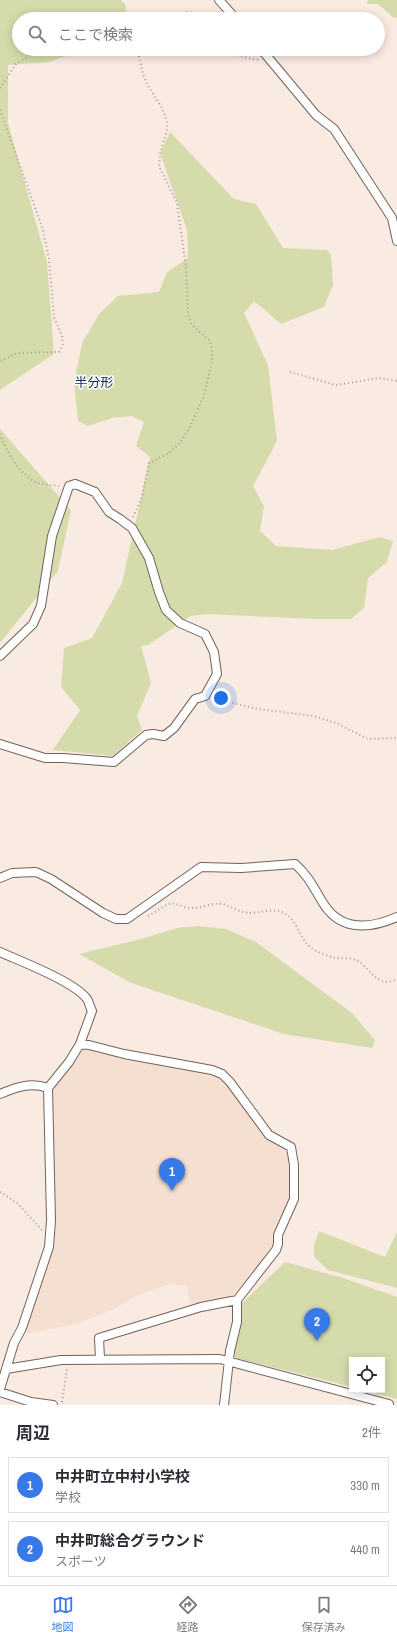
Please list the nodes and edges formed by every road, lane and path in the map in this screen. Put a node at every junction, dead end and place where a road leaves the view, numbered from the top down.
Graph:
1 (219, 0) edge
2 (230, 12) edge
3 (29, 56) edge
4 (139, 56) edge
5 (241, 56) edge
6 (266, 56) edge
7 (270, 61) junction
8 (0, 88) edge
9 (0, 110) edge
10 (397, 241) edge
11 (0, 361) edge
12 (290, 372) dead end
13 (397, 380) edge
14 (0, 434) edge
15 (69, 486) junction
16 (129, 526) junction
17 (0, 656) edge
18 (205, 696) junction
19 (397, 738) edge
20 (0, 744) edge
21 (0, 878) edge
22 (397, 917) edge
23 (144, 918) dead end
24 (0, 952) edge
25 (397, 979) edge
26 (80, 1044) junction
27 (48, 1088) junction
28 (0, 1094) edge
29 (0, 1192) edge
30 (50, 1239) junction
31 (237, 1300) junction
32 (100, 1359) junction
33 (68, 1360) junction
34 (229, 1360) junction
35 (3, 1366) edge
36 (0, 1391) edge
37 (53, 1405) edge
38 (61, 1405) edge
39 (224, 1405) edge
40 (389, 1405) edge

1 - 2 street
3 - 8 path
4 - 16 path
5 - 7 path
6 - 7 street
7 - 10 street
9 - 11 path
12 - 13 path
14 - 15 path
15 - 16 street
15 - 17 street
16 - 18 street
18 - 19 path
18 - 20 street
21 - 22 street
23 - 25 path
24 - 26 street
26 - 27 street
26 - 31 street
27 - 28 street
27 - 30 street
29 - 30 path
30 - 35 street
31 - 32 street
31 - 34 street
32 - 33 street
32 - 34 street
33 - 35 street
33 - 38 path
34 - 39 street
34 - 40 street
35 - 36 street
36 - 37 street

